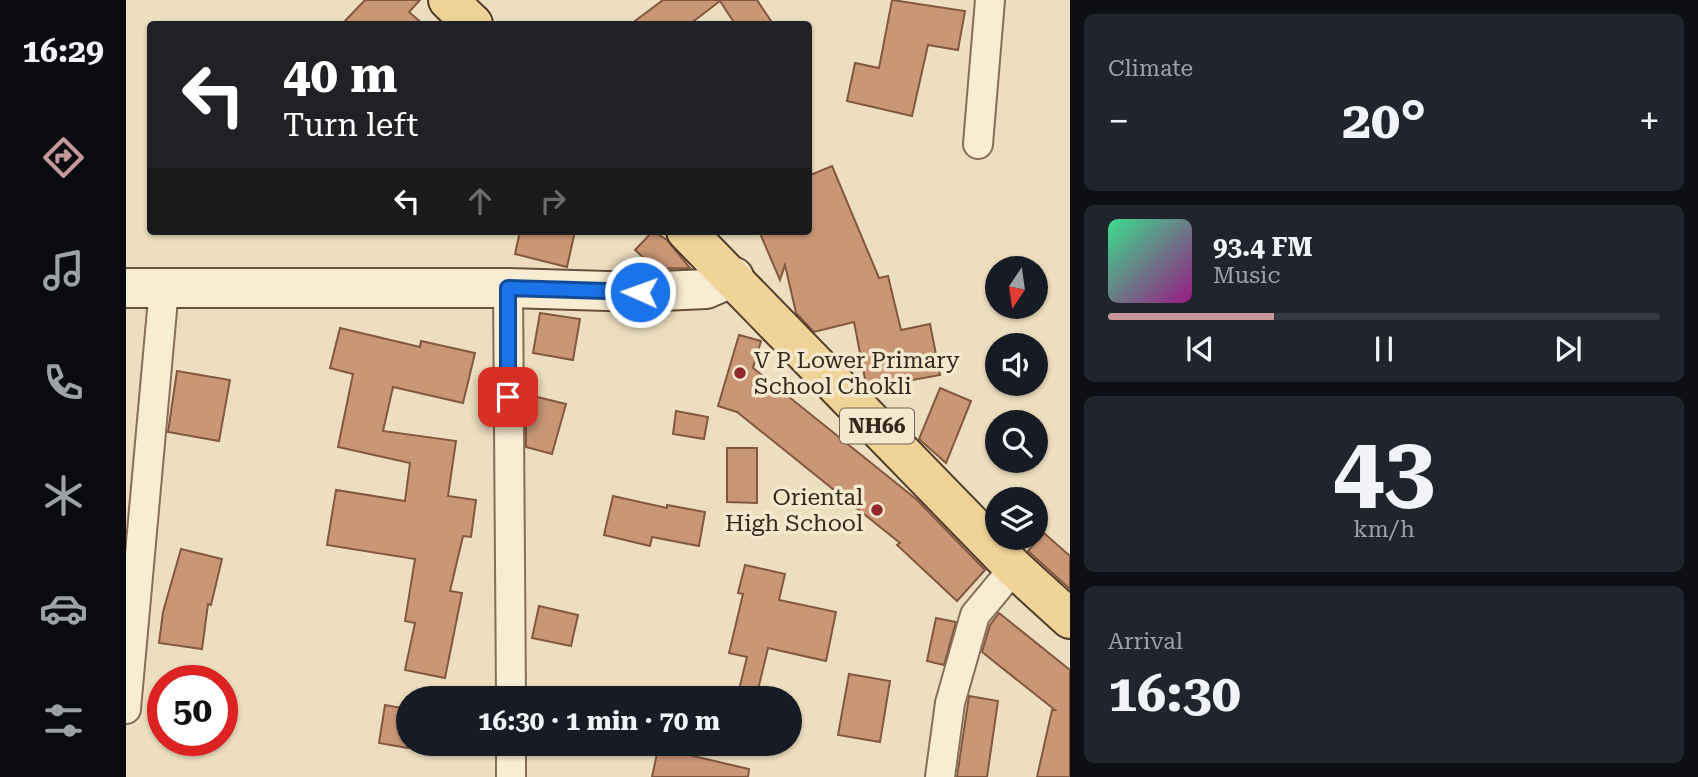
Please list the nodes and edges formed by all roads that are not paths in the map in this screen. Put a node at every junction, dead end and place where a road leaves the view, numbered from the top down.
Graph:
1 (448, 0) edge
2 (990, 0) edge
3 (470, 21) edge
4 (978, 144) dead end
5 (690, 235) edge
6 (734, 277) junction
7 (126, 288) edge
8 (164, 288) junction
9 (508, 288) junction
10 (1014, 568) junction
11 (1070, 620) edge
12 (511, 686) edge
13 (126, 709) edge
14 (511, 756) edge
15 (511, 777) edge
16 (940, 777) edge

1 - 3 main road
2 - 4 street
5 - 6 main road, NH66
6 - 9 main road
6 - 10 main road, NH66
7 - 8 main road
8 - 9 main road
8 - 13 street
9 - 12 street
10 - 11 main road, NH66
10 - 16 street
14 - 15 street

